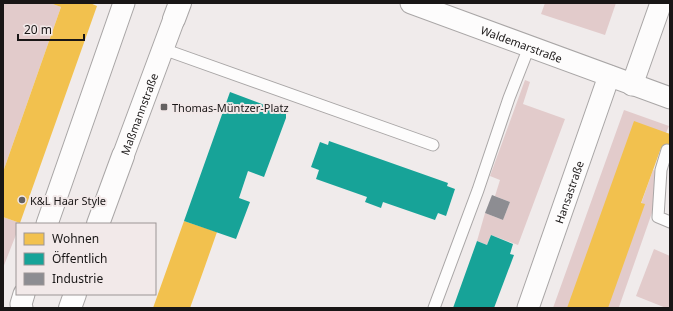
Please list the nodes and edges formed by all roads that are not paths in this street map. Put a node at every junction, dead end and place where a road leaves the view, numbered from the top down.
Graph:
1 (124, 3) edge
2 (411, 3) edge
3 (660, 3) edge
4 (177, 11) edge
5 (529, 47) junction
6 (163, 49) junction
7 (608, 76) junction
8 (632, 84) junction
9 (670, 98) edge
10 (433, 145) dead end
11 (667, 150) dead end
12 (123, 156) joint
13 (670, 222) edge
14 (47, 223) edge
15 (98, 223) edge
16 (24, 295) edge
17 (75, 295) edge
18 (22, 308) edge
19 (70, 308) edge
20 (434, 308) edge
21 (528, 308) edge

1 - 14 street
2 - 5 street, Waldemarstraße
3 - 8 street
4 - 6 street, Maßmannstraße
5 - 7 street, Waldemarstraße
5 - 20 lane
6 - 10 lane
6 - 12 street, Maßmannstraße
7 - 8 street, Waldemarstraße
7 - 21 street, Hansastraße
8 - 9 street, Waldemarstraße
11 - 13 lane
12 - 15 street, Maßmannstraße
16 - 18 street
17 - 19 street

